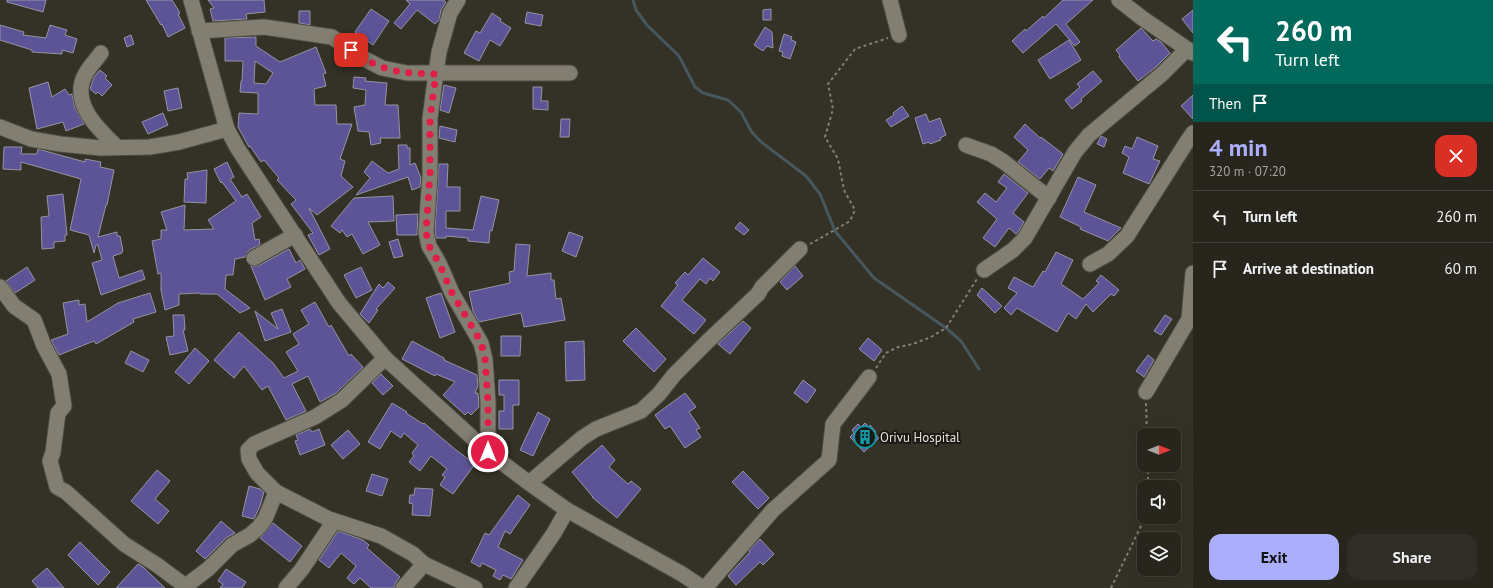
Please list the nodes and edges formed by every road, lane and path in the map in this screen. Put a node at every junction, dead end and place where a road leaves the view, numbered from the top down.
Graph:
1 (191, 0) edge
2 (458, 0) edge
3 (890, 0) edge
4 (1119, 0) edge
5 (200, 31) junction
6 (899, 35) joint
7 (1190, 51) edge
8 (101, 53) dead end
9 (570, 73) dead end
10 (436, 74) junction
11 (0, 127) edge
12 (227, 129) junction
13 (1193, 133) edge
14 (966, 145) dead end
15 (117, 147) junction
16 (1049, 198) junction
17 (294, 235) junction
18 (800, 249) joint
19 (254, 258) dead end
20 (1090, 264) dead end
21 (984, 270) joint
22 (1193, 273) edge
23 (0, 287) edge
24 (385, 358) junction
25 (869, 378) joint
26 (1146, 392) joint
27 (1147, 428) edge
28 (488, 452) junction
29 (529, 483) junction
30 (276, 492) junction
31 (567, 510) junction
32 (334, 521) junction
33 (1141, 524) edge
34 (424, 564) junction
35 (186, 587) edge
36 (286, 588) edge
37 (404, 588) edge
38 (475, 588) edge
39 (516, 588) edge
40 (704, 588) edge
41 (1112, 588) edge

1 - 5 street
2 - 10 street
3 - 6 street
4 - 7 street
5 - 10 street
5 - 12 street
6 - 18 path
7 - 16 street
8 - 15 street
9 - 10 street
10 - 28 street
11 - 15 street
12 - 15 street
12 - 17 street
13 - 20 street
14 - 16 street
16 - 21 street
17 - 19 street
17 - 24 street
18 - 29 street
21 - 25 path
22 - 26 street
23 - 35 street
24 - 28 street
24 - 30 street
25 - 40 street
26 - 27 path
28 - 29 street
29 - 31 street
30 - 32 street
30 - 35 street
31 - 39 street
31 - 40 street
32 - 34 street
32 - 36 street
33 - 41 path
34 - 37 street
34 - 38 street

